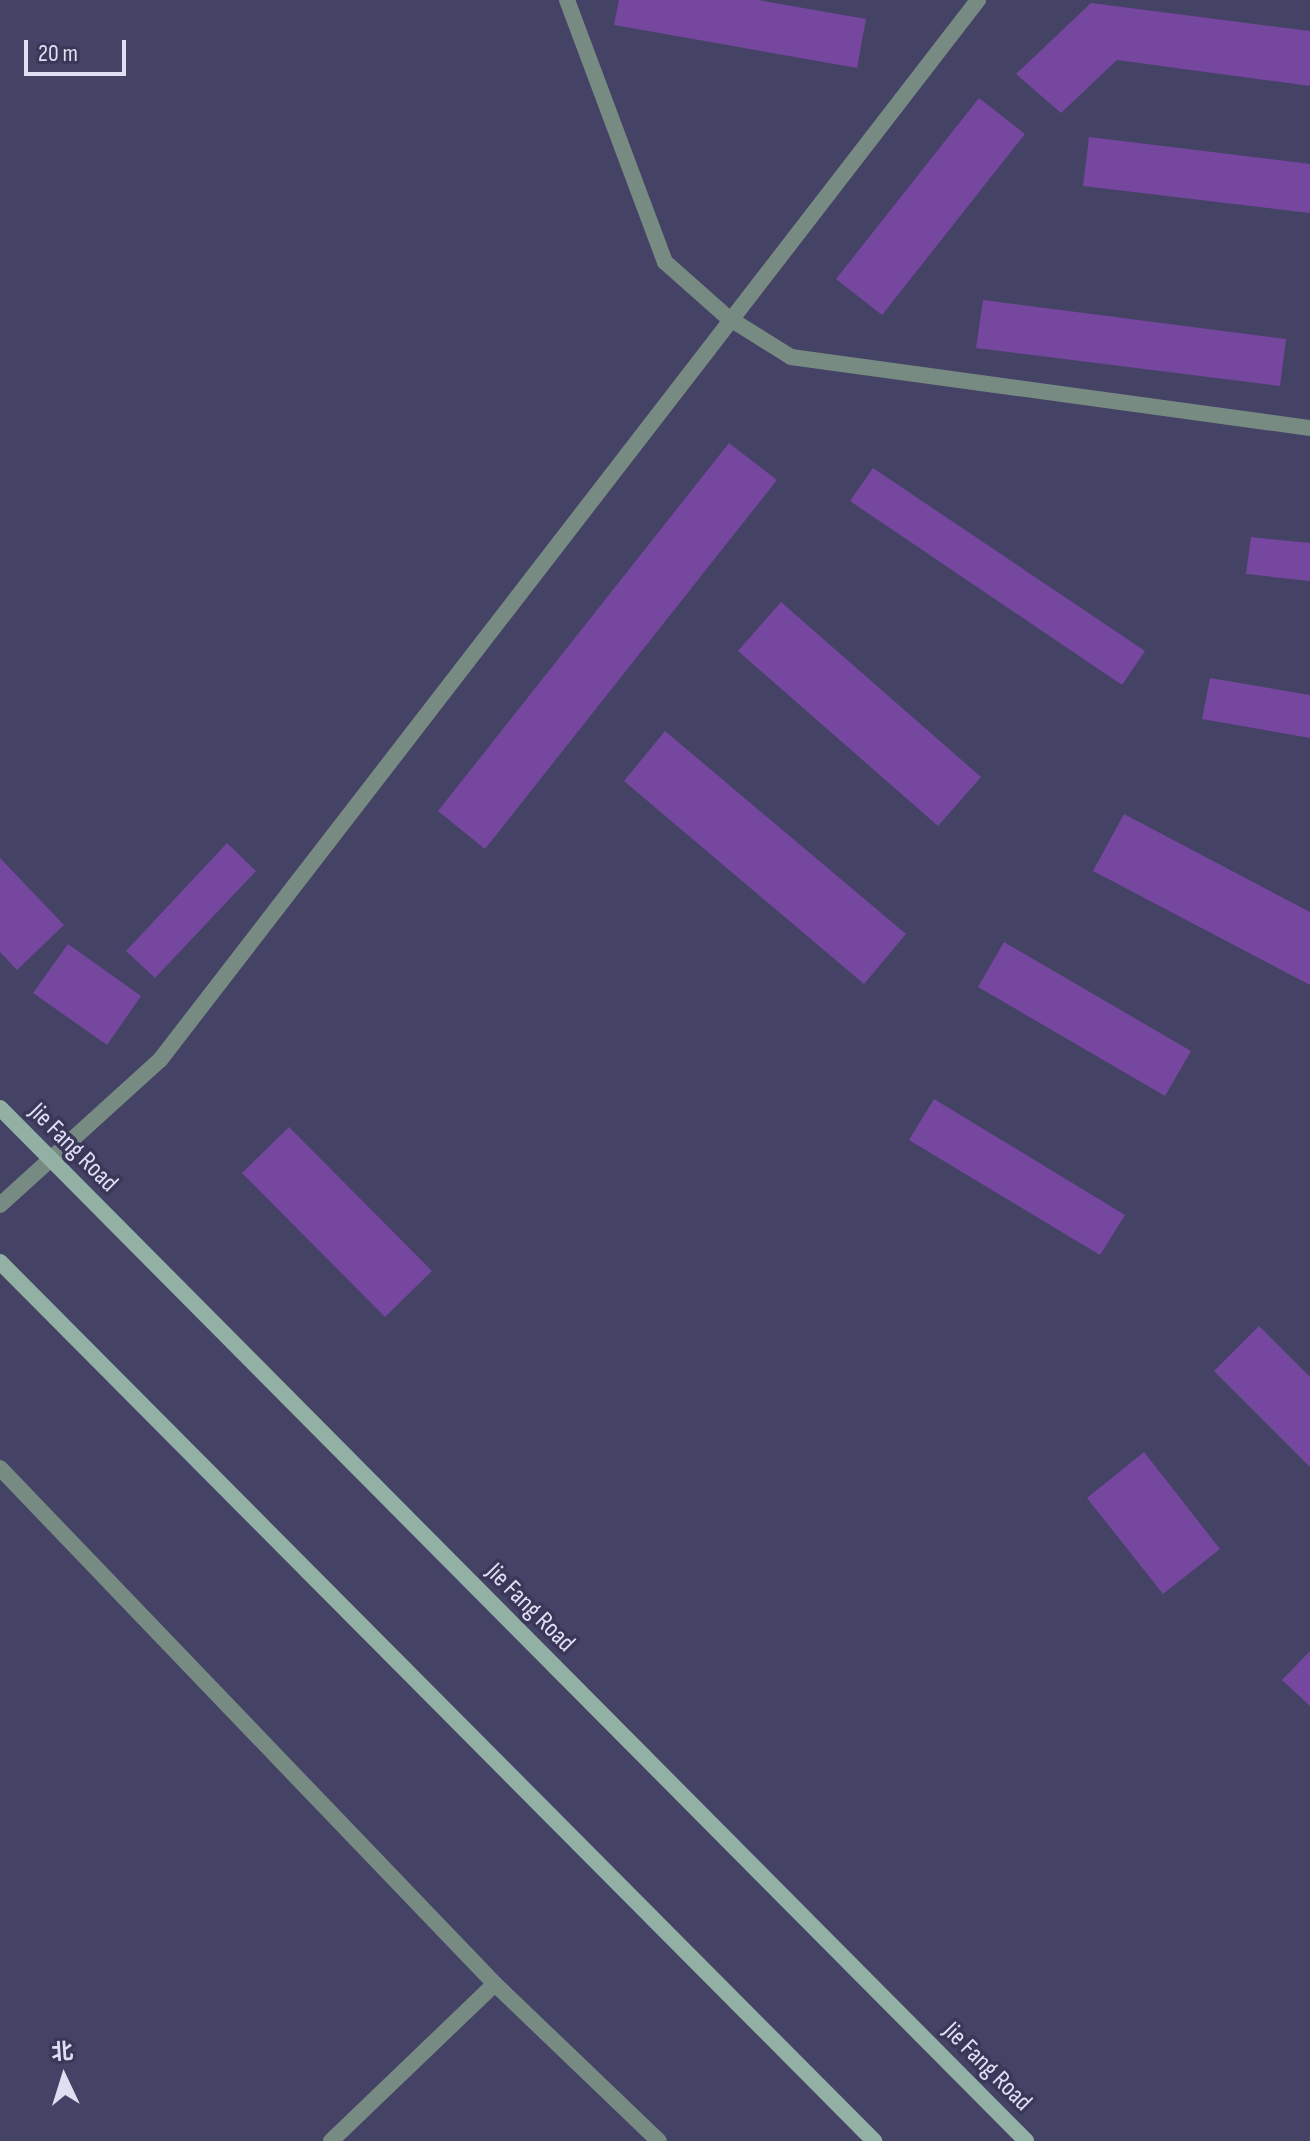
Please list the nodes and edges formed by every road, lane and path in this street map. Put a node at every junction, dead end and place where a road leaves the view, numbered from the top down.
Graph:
1 (567, 0) edge
2 (978, 0) edge
3 (727, 317) junction
4 (1310, 428) edge
5 (0, 1108) edge
6 (51, 1159) junction
7 (0, 1205) edge
8 (0, 1262) edge
9 (0, 1468) edge
10 (495, 1984) junction
11 (331, 2141) edge
12 (659, 2141) edge
13 (874, 2141) edge
14 (1026, 2141) edge

1 - 3 street
2 - 3 street
3 - 4 street
3 - 6 street
5 - 6 main road, Jie Fang Road
6 - 7 street
6 - 14 main road, Jie Fang Road
8 - 13 main road
9 - 10 street
10 - 11 street
10 - 12 street

